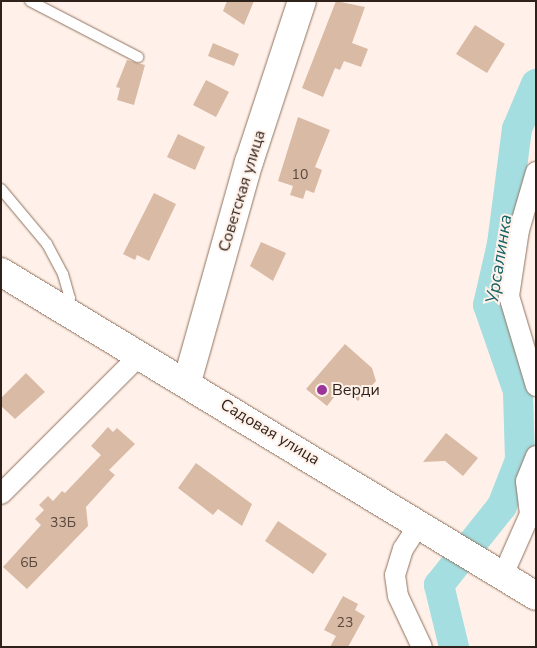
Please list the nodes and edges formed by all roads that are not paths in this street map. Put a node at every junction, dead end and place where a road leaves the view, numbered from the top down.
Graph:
1 (30, 1) edge
2 (302, 1) edge
3 (138, 57) dead end
4 (536, 172) edge
5 (1, 190) edge
6 (1, 272) edge
7 (66, 312) junction
8 (141, 354) junction
9 (187, 382) junction
10 (536, 386) edge
11 (536, 456) edge
12 (1, 494) edge
13 (420, 522) junction
14 (503, 575) junction
15 (536, 596) edge
16 (422, 647) edge

1 - 3 lane
2 - 9 street, Советская улица
4 - 10 street
5 - 7 lane
6 - 7 street, Садовая улица
7 - 8 street, Садовая улица
8 - 9 street, Садовая улица
8 - 12 street
9 - 13 street, Садовая улица
11 - 14 street
13 - 14 street, Садовая улица
13 - 16 street
14 - 15 street, Садовая улица

